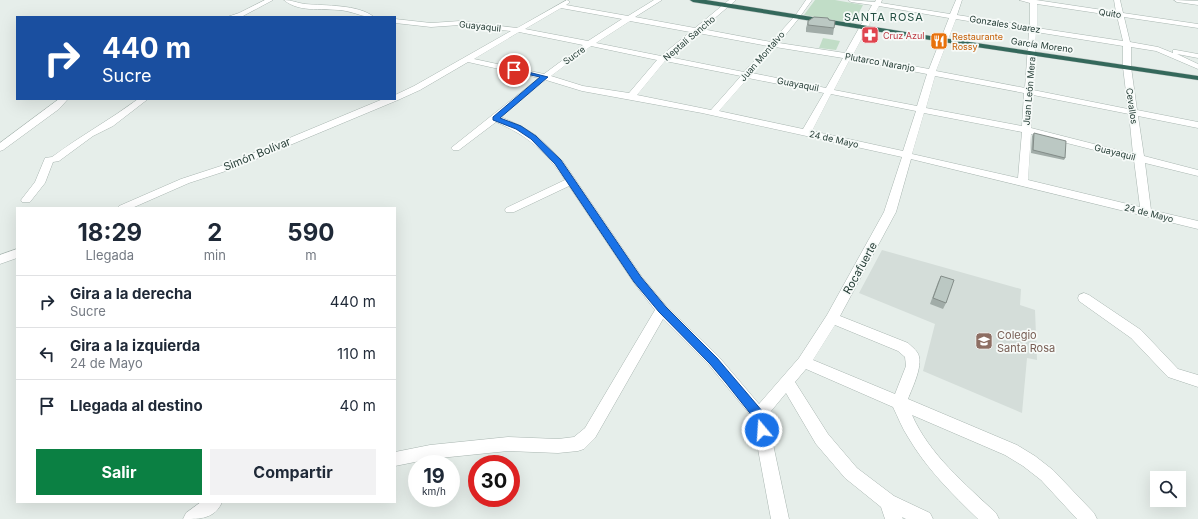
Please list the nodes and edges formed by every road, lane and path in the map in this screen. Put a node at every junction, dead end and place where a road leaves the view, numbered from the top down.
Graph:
1 (270, 0) edge
2 (287, 0) edge
3 (570, 0) edge
4 (660, 0) edge
5 (694, 0) edge
6 (810, 0) edge
7 (851, 0) edge
8 (959, 0) edge
9 (1022, 0) edge
10 (1117, 0) edge
11 (1177, 0) edge
12 (1033, 1) edge
13 (878, 2) edge
14 (730, 3) edge
15 (1198, 3) edge
16 (560, 6) junction
17 (1120, 14) junction
18 (240, 16) edge
19 (367, 16) edge
20 (953, 16) junction
21 (797, 17) junction
22 (627, 18) junction
23 (396, 21) edge
24 (1198, 26) edge
25 (863, 28) junction
26 (1032, 29) junction
27 (519, 30) junction
28 (697, 31) junction
29 (943, 40) junction
30 (772, 44) junction
31 (1127, 44) junction
32 (589, 45) junction
33 (1158, 49) junction
34 (1032, 53) junction
35 (848, 56) junction
36 (1198, 56) edge
37 (663, 58) junction
38 (468, 60) junction
39 (1126, 67) junction
40 (1198, 67) edge
41 (932, 72) junction
42 (746, 74) junction
43 (545, 77) junction
44 (1198, 78) edge
45 (829, 90) junction
46 (1029, 91) junction
47 (631, 96) junction
48 (396, 98) edge
49 (63, 100) edge
50 (143, 100) edge
51 (389, 100) edge
52 (921, 108) junction
53 (1133, 112) junction
54 (713, 113) junction
55 (495, 118) junction
56 (1198, 125) edge
57 (1026, 130) junction
58 (806, 133) junction
59 (0, 148) edge
60 (456, 148) dead end
61 (907, 156) junction
62 (1138, 157) junction
63 (1198, 173) edge
64 (572, 181) junction
65 (1023, 182) junction
66 (26, 200) dead end
67 (125, 207) edge
68 (510, 210) dead end
69 (1146, 212) junction
70 (1198, 225) edge
71 (16, 253) edge
72 (0, 260) edge
73 (1084, 298) dead end
74 (662, 310) junction
75 (832, 318) junction
76 (804, 362) junction
77 (787, 381) junction
78 (1198, 381) edge
79 (899, 403) junction
80 (758, 415) junction
81 (396, 459) edge
82 (888, 502) junction
83 (213, 503) edge
84 (192, 519) edge
85 (780, 519) edge
86 (894, 519) edge
87 (924, 519) edge
88 (990, 519) edge
89 (1088, 519) edge

1 - 18 street
2 - 19 street
3 - 16 street
4 - 22 street, Sucre
5 - 14 highway, García Moreno
6 - 21 street, Juan Montalvo
7 - 13 street, Gonzales Suarez
8 - 20 street, Rocafuerte
9 - 12 street, Quito
10 - 17 street, Cevallos
11 - 15 street
12 - 17 street, Quito
12 - 26 street, Juan León Mera
13 - 20 street, Gonzales Suarez
13 - 25 street
14 - 21 highway, García Moreno
14 - 28 street, Neptali Sancho
16 - 22 street, Plutarco Naranjo
16 - 27 street
17 - 24 street, Quito
17 - 31 street, Cevallos
20 - 26 street, Gonzales Suarez
20 - 29 street, Rocafuerte
21 - 25 highway, García Moreno
21 - 30 street, Juan Montalvo
22 - 28 street, Plutarco Naranjo
22 - 32 street, Sucre
23 - 27 street, Guayaquil
25 - 29 highway, García Moreno
25 - 35 street
26 - 31 street, Gonzales Suarez
26 - 34 street, Juan León Mera
27 - 32 street, Guayaquil
27 - 38 street
28 - 30 street, Plutarco Naranjo
28 - 37 street, Neptali Sancho
29 - 34 highway, García Moreno
29 - 41 street, Rocafuerte
30 - 35 street, Plutarco Naranjo
30 - 42 street, Juan Montalvo
31 - 33 street, Gonzales Suarez
31 - 39 street, Cevallos
32 - 37 street, Guayaquil
32 - 43 street, Sucre
33 - 36 street, Gonzales Suarez
33 - 40 street, Gonzales Suarez
34 - 39 highway, García Moreno
34 - 46 street, Juan León Mera
35 - 41 street, Plutarco Naranjo
35 - 45 street
37 - 42 street, Guayaquil
37 - 47 street, Neptali Sancho
38 - 43 street, 24 de Mayo
38 - 48 street
39 - 44 highway, García Moreno
39 - 53 street, Cevallos
41 - 46 street, Plutarco Naranjo
41 - 52 street, Rocafuerte
42 - 45 street, Guayaquil
42 - 54 street, Juan Montalvo
43 - 47 street, 24 de Mayo
43 - 55 street, Sucre
45 - 52 street, Guayaquil
45 - 58 street
46 - 53 street, Plutarco Naranjo
46 - 57 street, Juan León Mera
47 - 54 street, 24 de Mayo
49 - 59 street
50 - 66 street
51 - 67 street, Simón Bolívar
52 - 57 street, Guayaquil
52 - 61 street, Rocafuerte
53 - 56 street, Plutarco Naranjo
53 - 62 street, Cevallos
54 - 58 street, 24 de Mayo
55 - 60 street, Sucre
55 - 64 street
57 - 62 street, Guayaquil
57 - 65 street, Juan León Mera
58 - 61 street, 24 de Mayo
61 - 65 street, 24 de Mayo
61 - 75 street, Rocafuerte
62 - 63 street, Guayaquil
62 - 69 street, Cevallos
64 - 68 street
64 - 74 street
65 - 69 street, 24 de Mayo
69 - 70 street, 24 de Mayo
71 - 72 street
73 - 78 street
74 - 80 street
74 - 81 street
75 - 76 street, Rocafuerte
75 - 79 street
76 - 77 street, Rocafuerte
76 - 79 street
77 - 80 street, Rocafuerte
77 - 82 street
79 - 88 street
79 - 89 street
80 - 85 street
82 - 86 street
82 - 87 street
83 - 84 street

